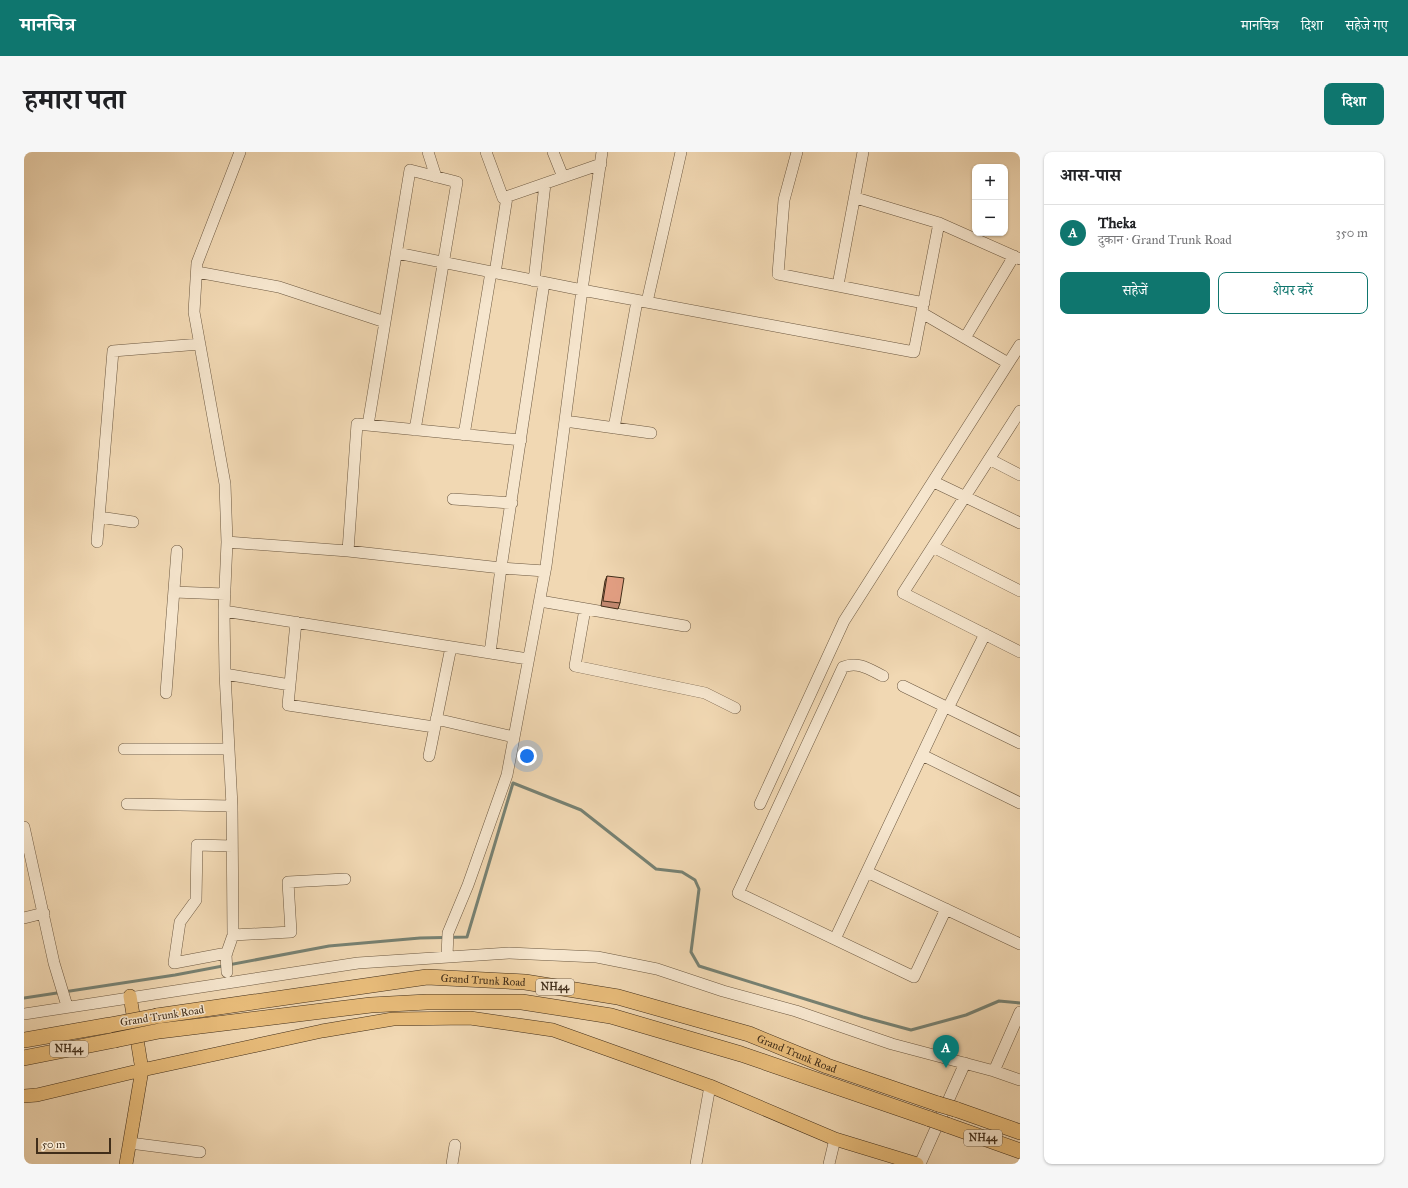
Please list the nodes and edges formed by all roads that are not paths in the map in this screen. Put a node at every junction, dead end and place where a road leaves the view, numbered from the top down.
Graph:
1 (240, 152) edge
2 (428, 152) edge
3 (486, 152) edge
4 (553, 152) edge
5 (602, 152) edge
6 (681, 152) edge
7 (797, 152) edge
8 (863, 152) edge
9 (601, 164) junction
10 (436, 177) junction
11 (563, 178) junction
12 (545, 184) junction
13 (507, 197) junction
14 (856, 198) junction
15 (939, 223) junction
16 (397, 253) junction
17 (1017, 257) edge
18 (443, 262) junction
19 (197, 272) junction
20 (493, 272) junction
21 (539, 282) junction
22 (838, 285) junction
23 (582, 290) junction
24 (642, 302) junction
25 (923, 308) junction
26 (385, 322) junction
27 (965, 338) junction
28 (200, 344) junction
29 (1020, 345) edge
30 (1008, 363) junction
31 (1020, 411) edge
32 (565, 421) junction
33 (368, 425) junction
34 (614, 428) junction
35 (415, 430) junction
36 (651, 433) dead end
37 (464, 435) junction
38 (521, 440) junction
39 (989, 459) junction
40 (1020, 475) edge
41 (934, 482) junction
42 (966, 496) junction
43 (453, 499) dead end
44 (512, 503) junction
45 (99, 517) junction
46 (133, 522) dead end
47 (1020, 523) edge
48 (97, 542) dead end
49 (227, 542) junction
50 (933, 547) junction
51 (177, 551) dead end
52 (348, 551) junction
53 (501, 568) junction
54 (545, 571) junction
55 (174, 592) junction
56 (1020, 592) edge
57 (225, 594) junction
58 (540, 601) junction
59 (585, 609) junction
60 (224, 611) junction
61 (296, 622) junction
62 (685, 626) dead end
63 (985, 634) junction
64 (451, 647) junction
65 (1020, 652) edge
66 (490, 653) junction
67 (528, 659) junction
68 (225, 674) junction
69 (883, 676) dead end
70 (290, 685) junction
71 (903, 686) dead end
72 (166, 693) dead end
73 (947, 707) junction
74 (735, 708) dead end
75 (435, 723) junction
76 (514, 737) junction
77 (1020, 743) edge
78 (124, 749) dead end
79 (229, 749) junction
80 (922, 755) junction
81 (429, 756) dead end
82 (1019, 799) edge
83 (128, 804) dead end
84 (760, 804) dead end
85 (232, 806) junction
86 (24, 827) edge
87 (232, 846) junction
88 (867, 872) junction
89 (345, 879) dead end
90 (946, 909) junction
91 (44, 913) junction
92 (24, 918) edge
93 (233, 935) junction
94 (835, 939) junction
95 (1020, 944) edge
96 (446, 951) junction
97 (227, 954) junction
98 (227, 972) dead end
99 (130, 996) junction
100 (66, 1002) junction
101 (24, 1014) edge
102 (1018, 1015) edge
103 (1020, 1035) edge
104 (1009, 1038) junction
105 (24, 1040) edge
106 (24, 1058) edge
107 (965, 1063) junction
108 (142, 1070) junction
109 (994, 1071) junction
110 (1020, 1080) edge
111 (710, 1086) junction
112 (30, 1096) edge
113 (24, 1101) edge
114 (1020, 1132) edge
115 (835, 1139) junction
116 (130, 1143) junction
117 (455, 1145) dead end
118 (1020, 1151) edge
119 (200, 1152) dead end
120 (126, 1164) edge
121 (452, 1164) edge
122 (696, 1164) edge
123 (829, 1164) edge
124 (917, 1164) edge
125 (920, 1164) edge

1 - 19 street
2 - 10 street
3 - 13 street
4 - 11 street
5 - 9 street
6 - 24 street
7 - 22 street
8 - 14 street
9 - 11 street
9 - 23 street
10 - 16 street
10 - 18 street
11 - 12 street
12 - 13 street
12 - 21 street
13 - 20 street
14 - 15 street
14 - 22 street
15 - 17 street
15 - 25 street
16 - 18 street
16 - 26 street
17 - 27 street
18 - 20 street
18 - 35 street
19 - 26 street
19 - 28 street
20 - 21 street
20 - 37 street
21 - 23 street
21 - 38 street
22 - 25 street
23 - 24 street
23 - 32 street
24 - 25 street
24 - 34 street
25 - 27 street
26 - 33 street
27 - 30 street
28 - 45 street
28 - 49 street
29 - 30 street
30 - 41 street
31 - 39 street
32 - 34 street
32 - 54 street
33 - 35 street
33 - 52 street
34 - 36 street
35 - 37 street
37 - 38 street
38 - 44 street
39 - 40 street
39 - 42 street
41 - 42 street
41 - 84 street
42 - 47 street
42 - 50 street
43 - 44 street
44 - 53 street
45 - 46 street
45 - 48 street
49 - 52 street
49 - 57 street
50 - 56 street
50 - 63 street
51 - 55 street
52 - 53 street
53 - 54 street
53 - 66 street
54 - 58 street
55 - 57 street
55 - 72 street
57 - 60 street
58 - 59 street
58 - 67 street
59 - 62 street
59 - 74 street
60 - 61 street
60 - 68 street
61 - 64 street
61 - 70 street
63 - 65 street
63 - 73 street
64 - 66 street
64 - 75 street
66 - 67 street
67 - 76 street
68 - 70 street
68 - 79 street
69 - 94 street
70 - 75 street
71 - 73 street
73 - 77 street
73 - 80 street
75 - 76 street
75 - 81 street
76 - 96 street
78 - 79 street
79 - 85 street
80 - 82 street
80 - 88 street
83 - 85 street
85 - 87 street
86 - 91 street
87 - 93 street
87 - 97 street
88 - 90 street
88 - 94 street
89 - 93 street
90 - 94 street
90 - 95 street
91 - 92 street
91 - 100 street
93 - 97 street
96 - 99 street
96 - 107 street
97 - 98 street
99 - 100 street
99 - 108 main road
100 - 101 street
102 - 104 street
103 - 104 street
104 - 109 street
105 - 114 highway, Grand Trunk Road / NH44, bridge
106 - 118 highway, Grand Trunk Road / NH44, bridge
107 - 109 street
107 - 125 street
108 - 111 main road
108 - 112 main road
108 - 116 main road
109 - 110 street
111 - 115 main road
111 - 122 street
112 - 113 street
115 - 123 street
115 - 124 main road
116 - 119 street
116 - 120 main road
117 - 121 street

